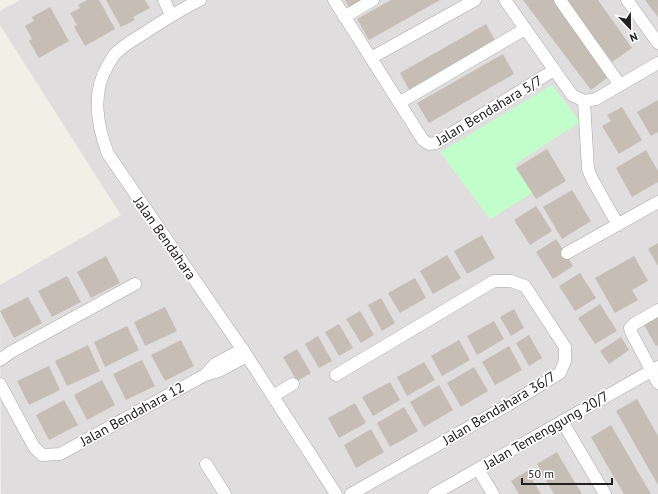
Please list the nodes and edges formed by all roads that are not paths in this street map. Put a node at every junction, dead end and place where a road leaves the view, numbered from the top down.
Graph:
1 (164, 0) edge
2 (200, 0) edge
3 (334, 0) edge
4 (373, 0) edge
5 (475, 0) edge
6 (505, 0) edge
7 (560, 0) edge
8 (627, 0) edge
9 (183, 4) edge
10 (171, 15) junction
11 (344, 16) junction
12 (525, 29) junction
13 (658, 43) edge
14 (371, 58) junction
15 (658, 63) edge
16 (554, 70) junction
17 (620, 85) junction
18 (584, 101) junction
19 (399, 103) junction
20 (658, 202) edge
21 (618, 225) junction
22 (567, 253) dead end
23 (134, 284) dead end
24 (658, 310) edge
25 (245, 353) junction
26 (0, 360) edge
27 (654, 369) edge
28 (336, 375) dead end
29 (658, 383) edge
30 (0, 384) edge
31 (293, 384) dead end
32 (273, 396) junction
33 (562, 421) junction
34 (206, 464) dead end
35 (478, 469) junction
36 (225, 494) edge
37 (336, 494) edge
38 (351, 494) edge
39 (434, 494) edge
40 (493, 494) edge
41 (605, 494) edge

1 - 10 street
2 - 9 street, Jalan Bendahara
3 - 11 street
4 - 11 street
5 - 14 street
6 - 12 street
7 - 17 street
8 - 13 street
9 - 10 street, Jalan Bendahara
10 - 25 street, Jalan Bendahara
11 - 14 street
12 - 16 street
12 - 19 street
14 - 19 street
15 - 17 street
16 - 18 street
16 - 19 street, Jalan Bendahara 5/7
17 - 18 street
18 - 21 street
20 - 21 street
21 - 22 street
23 - 26 street
24 - 27 street
25 - 30 street, Jalan Bendahara 12
25 - 32 street, Jalan Bendahara
27 - 29 street
27 - 33 street, Jalan Temenggung 20/7
28 - 38 street, Jalan Bendahara 36/7
31 - 32 street
32 - 37 street, Jalan Bendahara
33 - 35 street, Jalan Temenggung 20/7
33 - 41 street
34 - 36 street
35 - 39 street, Jalan Temenggung 20/7
35 - 40 street

